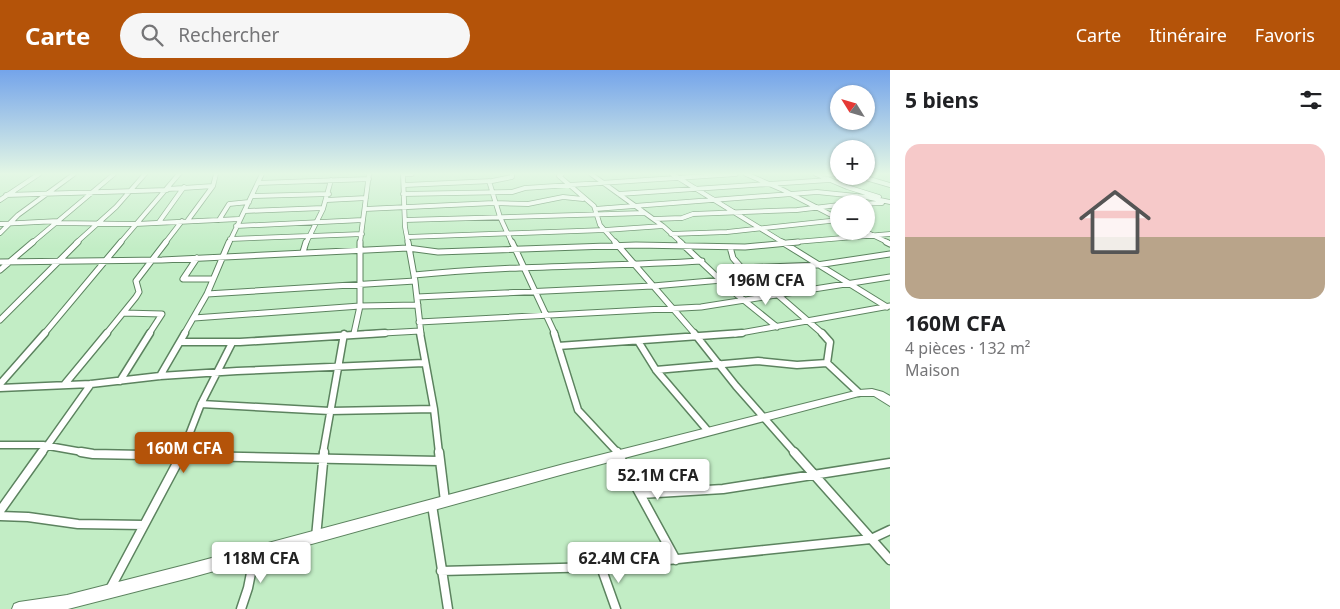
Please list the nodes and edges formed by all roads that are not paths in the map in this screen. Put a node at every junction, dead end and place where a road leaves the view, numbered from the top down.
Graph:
1 (41, 199) edge
2 (84, 199) edge
3 (123, 199) edge
4 (158, 199) edge
5 (175, 199) edge
6 (202, 199) edge
7 (250, 199) edge
8 (344, 199) edge
9 (366, 199) edge
10 (403, 199) edge
11 (493, 199) edge
12 (552, 199) edge
13 (583, 199) edge
14 (626, 199) edge
15 (728, 199) edge
16 (799, 199) edge
17 (876, 199) edge
18 (327, 200) joint
19 (715, 200) junction
20 (249, 202) junction
21 (890, 202) edge
22 (494, 203) junction
23 (875, 203) edge
24 (635, 205) junction
25 (830, 206) edge
26 (404, 207) junction
27 (323, 208) junction
28 (816, 208) junction
29 (365, 209) junction
30 (245, 211) junction
31 (596, 212) junction
32 (733, 212) junction
33 (646, 213) junction
34 (830, 215) edge
35 (500, 217) junction
36 (240, 219) junction
37 (654, 219) junction
38 (219, 220) junction
39 (363, 220) junction
40 (405, 220) junction
41 (185, 221) junction
42 (830, 221) edge
43 (56, 222) junction
44 (159, 222) junction
45 (317, 222) junction
46 (12, 223) junction
47 (98, 223) junction
48 (0, 224) edge
49 (136, 224) junction
50 (236, 226) junction
51 (663, 226) junction
52 (759, 228) junction
53 (605, 230) junction
54 (0, 233) edge
55 (362, 234) junction
56 (507, 234) junction
57 (671, 234) junction
58 (890, 234) edge
59 (309, 236) junction
60 (875, 236) edge
61 (407, 237) junction
62 (875, 237) edge
63 (230, 240) junction
64 (830, 240) edge
65 (785, 244) junction
66 (890, 244) edge
67 (682, 245) junction
68 (620, 246) junction
69 (730, 247) junction
70 (408, 248) junction
71 (515, 249) junction
72 (360, 250) junction
73 (304, 252) junction
74 (890, 254) edge
75 (223, 256) junction
76 (197, 258) junction
77 (152, 260) junction
78 (10, 261) junction
79 (702, 261) junction
80 (0, 262) edge
81 (56, 262) junction
82 (104, 262) junction
83 (635, 264) junction
84 (817, 264) junction
85 (742, 268) junction
86 (524, 269) junction
87 (0, 270) edge
88 (890, 277) edge
89 (414, 278) junction
90 (213, 279) junction
91 (722, 280) junction
92 (360, 284) junction
93 (850, 284) junction
94 (653, 286) junction
95 (534, 291) junction
96 (207, 294) junction
97 (778, 295) junction
98 (417, 297) junction
99 (743, 300) junction
100 (418, 304) junction
101 (360, 306) junction
102 (888, 306) edge
103 (675, 309) junction
104 (124, 313) junction
105 (544, 314) junction
106 (194, 318) junction
107 (0, 320) edge
108 (807, 321) junction
109 (419, 322) junction
110 (777, 327) junction
111 (420, 331) junction
112 (344, 334) junction
113 (354, 334) junction
114 (696, 336) junction
115 (638, 341) junction
116 (180, 342) junction
117 (232, 344) junction
118 (558, 346) junction
119 (424, 363) junction
120 (827, 363) junction
121 (717, 364) junction
122 (338, 366) junction
123 (656, 370) junction
124 (216, 372) junction
125 (160, 376) junction
126 (120, 381) junction
127 (0, 384) edge
128 (91, 384) junction
129 (64, 385) junction
130 (0, 388) edge
131 (859, 392) junction
132 (888, 400) edge
133 (200, 404) junction
134 (434, 410) junction
135 (330, 411) junction
136 (763, 417) junction
137 (708, 431) junction
138 (0, 445) edge
139 (48, 446) junction
140 (620, 454) junction
141 (181, 456) junction
142 (322, 460) junction
143 (439, 460) junction
144 (890, 463) edge
145 (816, 475) junction
146 (641, 494) junction
147 (445, 501) junction
148 (432, 505) junction
149 (0, 511) edge
150 (0, 516) edge
151 (144, 525) junction
152 (890, 530) edge
153 (316, 538) junction
154 (872, 539) junction
155 (256, 552) junction
156 (676, 560) junction
157 (890, 560) edge
158 (600, 567) junction
159 (441, 571) junction
160 (110, 591) junction
161 (65, 606) edge
162 (18, 609) edge
163 (241, 609) edge
164 (448, 609) edge
165 (616, 609) edge

1 - 46 street
2 - 43 street
3 - 47 street
4 - 49 street
5 - 44 street
6 - 41 street
7 - 20 street
8 - 18 street
9 - 29 street
10 - 26 street
11 - 22 street
12 - 22 street
13 - 31 street
14 - 24 street
15 - 19 street
16 - 28 street
17 - 21 street
18 - 27 street
19 - 24 street
19 - 32 street
20 - 30 street
20 - 38 street
21 - 23 street
22 - 26 street
22 - 35 street
24 - 31 street
24 - 33 street
25 - 28 street
26 - 29 street
26 - 40 street
27 - 30 street
27 - 45 street
28 - 32 street
28 - 34 street
29 - 39 street
30 - 36 street
31 - 33 street
31 - 35 street
31 - 53 street
32 - 37 street
32 - 52 street
33 - 37 street
35 - 40 street
35 - 56 street
36 - 38 street
36 - 50 street
37 - 51 street
38 - 41 street
39 - 45 street
39 - 55 street
40 - 61 street
41 - 44 street
41 - 77 street
42 - 52 street
43 - 46 street
43 - 47 street
43 - 78 street
44 - 49 street
45 - 50 street
45 - 59 street
46 - 48 street
46 - 54 street
47 - 49 street
47 - 81 street
49 - 82 street
50 - 63 street
51 - 53 street
51 - 57 street
52 - 57 street
52 - 65 street
53 - 56 street
53 - 68 street
55 - 59 street
55 - 72 street
56 - 61 street
56 - 71 street
57 - 67 street
58 - 60 street
59 - 63 street
59 - 73 street
61 - 70 street
62 - 66 street
63 - 75 street
64 - 65 street
65 - 69 street
65 - 84 street
67 - 68 street
67 - 69 street
67 - 79 street
68 - 71 street
68 - 83 street
69 - 85 street
70 - 71 street
70 - 72 street
70 - 89 street
71 - 86 street
72 - 73 street
72 - 92 street
73 - 75 street
74 - 84 street
75 - 76 street
75 - 90 street
76 - 77 street
76 - 90 street
77 - 82 street
77 - 104 street
78 - 80 street
78 - 81 street
78 - 87 street
79 - 83 street
79 - 91 street
81 - 82 street
81 - 107 street
82 - 127 street
83 - 86 street
83 - 94 street
84 - 85 street
84 - 93 street
85 - 97 street
86 - 89 street
86 - 95 street
88 - 93 street
89 - 92 street
89 - 98 street
90 - 96 street
91 - 94 street
91 - 99 street
92 - 96 street
92 - 101 street
93 - 97 street
93 - 102 street
94 - 95 street
94 - 103 street
95 - 98 street
95 - 105 street
96 - 106 street
97 - 99 street
97 - 108 street
98 - 100 street
99 - 103 street
99 - 110 street
100 - 101 street
100 - 109 street
101 - 106 street
101 - 113 street
102 - 108 street
103 - 105 street
103 - 114 street
104 - 126 street
104 - 129 street
105 - 109 street
105 - 118 street
106 - 116 street
108 - 110 street
108 - 120 street
109 - 111 street
110 - 114 street
111 - 113 street
111 - 119 street
112 - 113 street
112 - 117 street
112 - 122 street
114 - 115 street
114 - 121 street
115 - 118 street
115 - 123 street
116 - 117 street
116 - 125 street
117 - 124 street
118 - 140 street
119 - 122 street
119 - 134 street
120 - 121 street
120 - 131 street
121 - 123 street
121 - 136 street
122 - 124 street
122 - 135 street
123 - 137 street
124 - 125 street
124 - 133 street
125 - 126 street
126 - 128 street
128 - 129 street
128 - 139 street
129 - 130 street
131 - 132 street
131 - 136 street
133 - 135 street
133 - 141 street
134 - 135 street
134 - 143 street
135 - 142 street
136 - 137 street
136 - 145 street
137 - 140 street
138 - 139 street
139 - 141 street
139 - 149 street
140 - 146 street
140 - 147 street
141 - 142 street
141 - 151 street
142 - 143 street
142 - 153 street
143 - 147 street
144 - 145 street
145 - 146 street
145 - 154 street
146 - 156 street
147 - 148 street
148 - 153 street
148 - 159 street
150 - 151 street
151 - 160 street
152 - 154 street
153 - 155 street
154 - 156 street
154 - 157 street
155 - 160 street
155 - 163 street
156 - 158 street
158 - 159 street
158 - 165 street
159 - 164 street
160 - 161 street
161 - 162 street

